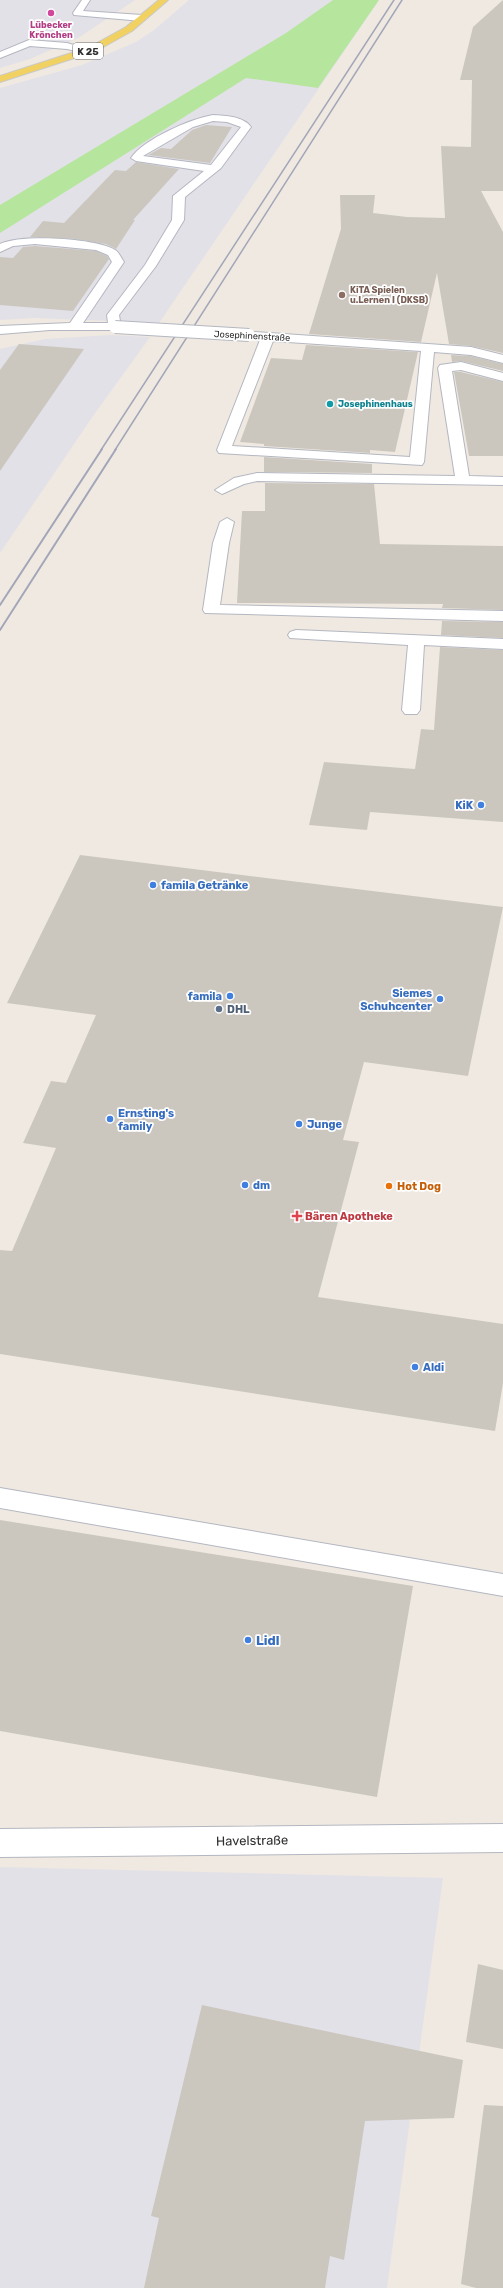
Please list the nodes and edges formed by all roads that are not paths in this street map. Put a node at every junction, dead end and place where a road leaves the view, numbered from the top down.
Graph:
1 (86, 0) edge
2 (164, 0) edge
3 (142, 18) junction
4 (88, 51) junction
5 (0, 55) edge
6 (0, 79) edge
7 (214, 169) junction
8 (0, 248) edge
9 (50, 326) junction
10 (74, 326) junction
11 (115, 327) junction
12 (0, 330) edge
13 (268, 336) junction
14 (0, 337) edge
15 (428, 348) junction
16 (503, 359) edge
17 (503, 377) edge
18 (463, 481) junction
19 (503, 481) edge
20 (222, 490) dead end
21 (227, 522) dead end
22 (503, 616) edge
23 (296, 635) dead end
24 (416, 640) junction
25 (503, 644) edge
26 (410, 710) dead end
27 (0, 1498) edge
28 (503, 1585) edge
29 (503, 1838) edge
30 (0, 1842) edge

1 - 3 street
2 - 3 main road, K 25
3 - 4 main road, K 25
4 - 5 street
4 - 6 main road, K 25
7 - 7 street
7 - 11 street
8 - 10 street
9 - 10 street, Josephinenstraße
9 - 12 street, Josephinenstraße
9 - 14 street
10 - 11 street, Josephinenstraße
11 - 13 street, Josephinenstraße, bridge
13 - 15 street, Josephinenstraße
13 - 15 street
15 - 16 street, Josephinenstraße
17 - 18 street
18 - 19 street
18 - 20 street
21 - 22 street
23 - 24 street
24 - 25 street
24 - 26 street
27 - 28 street
29 - 30 street, Havelstraße

